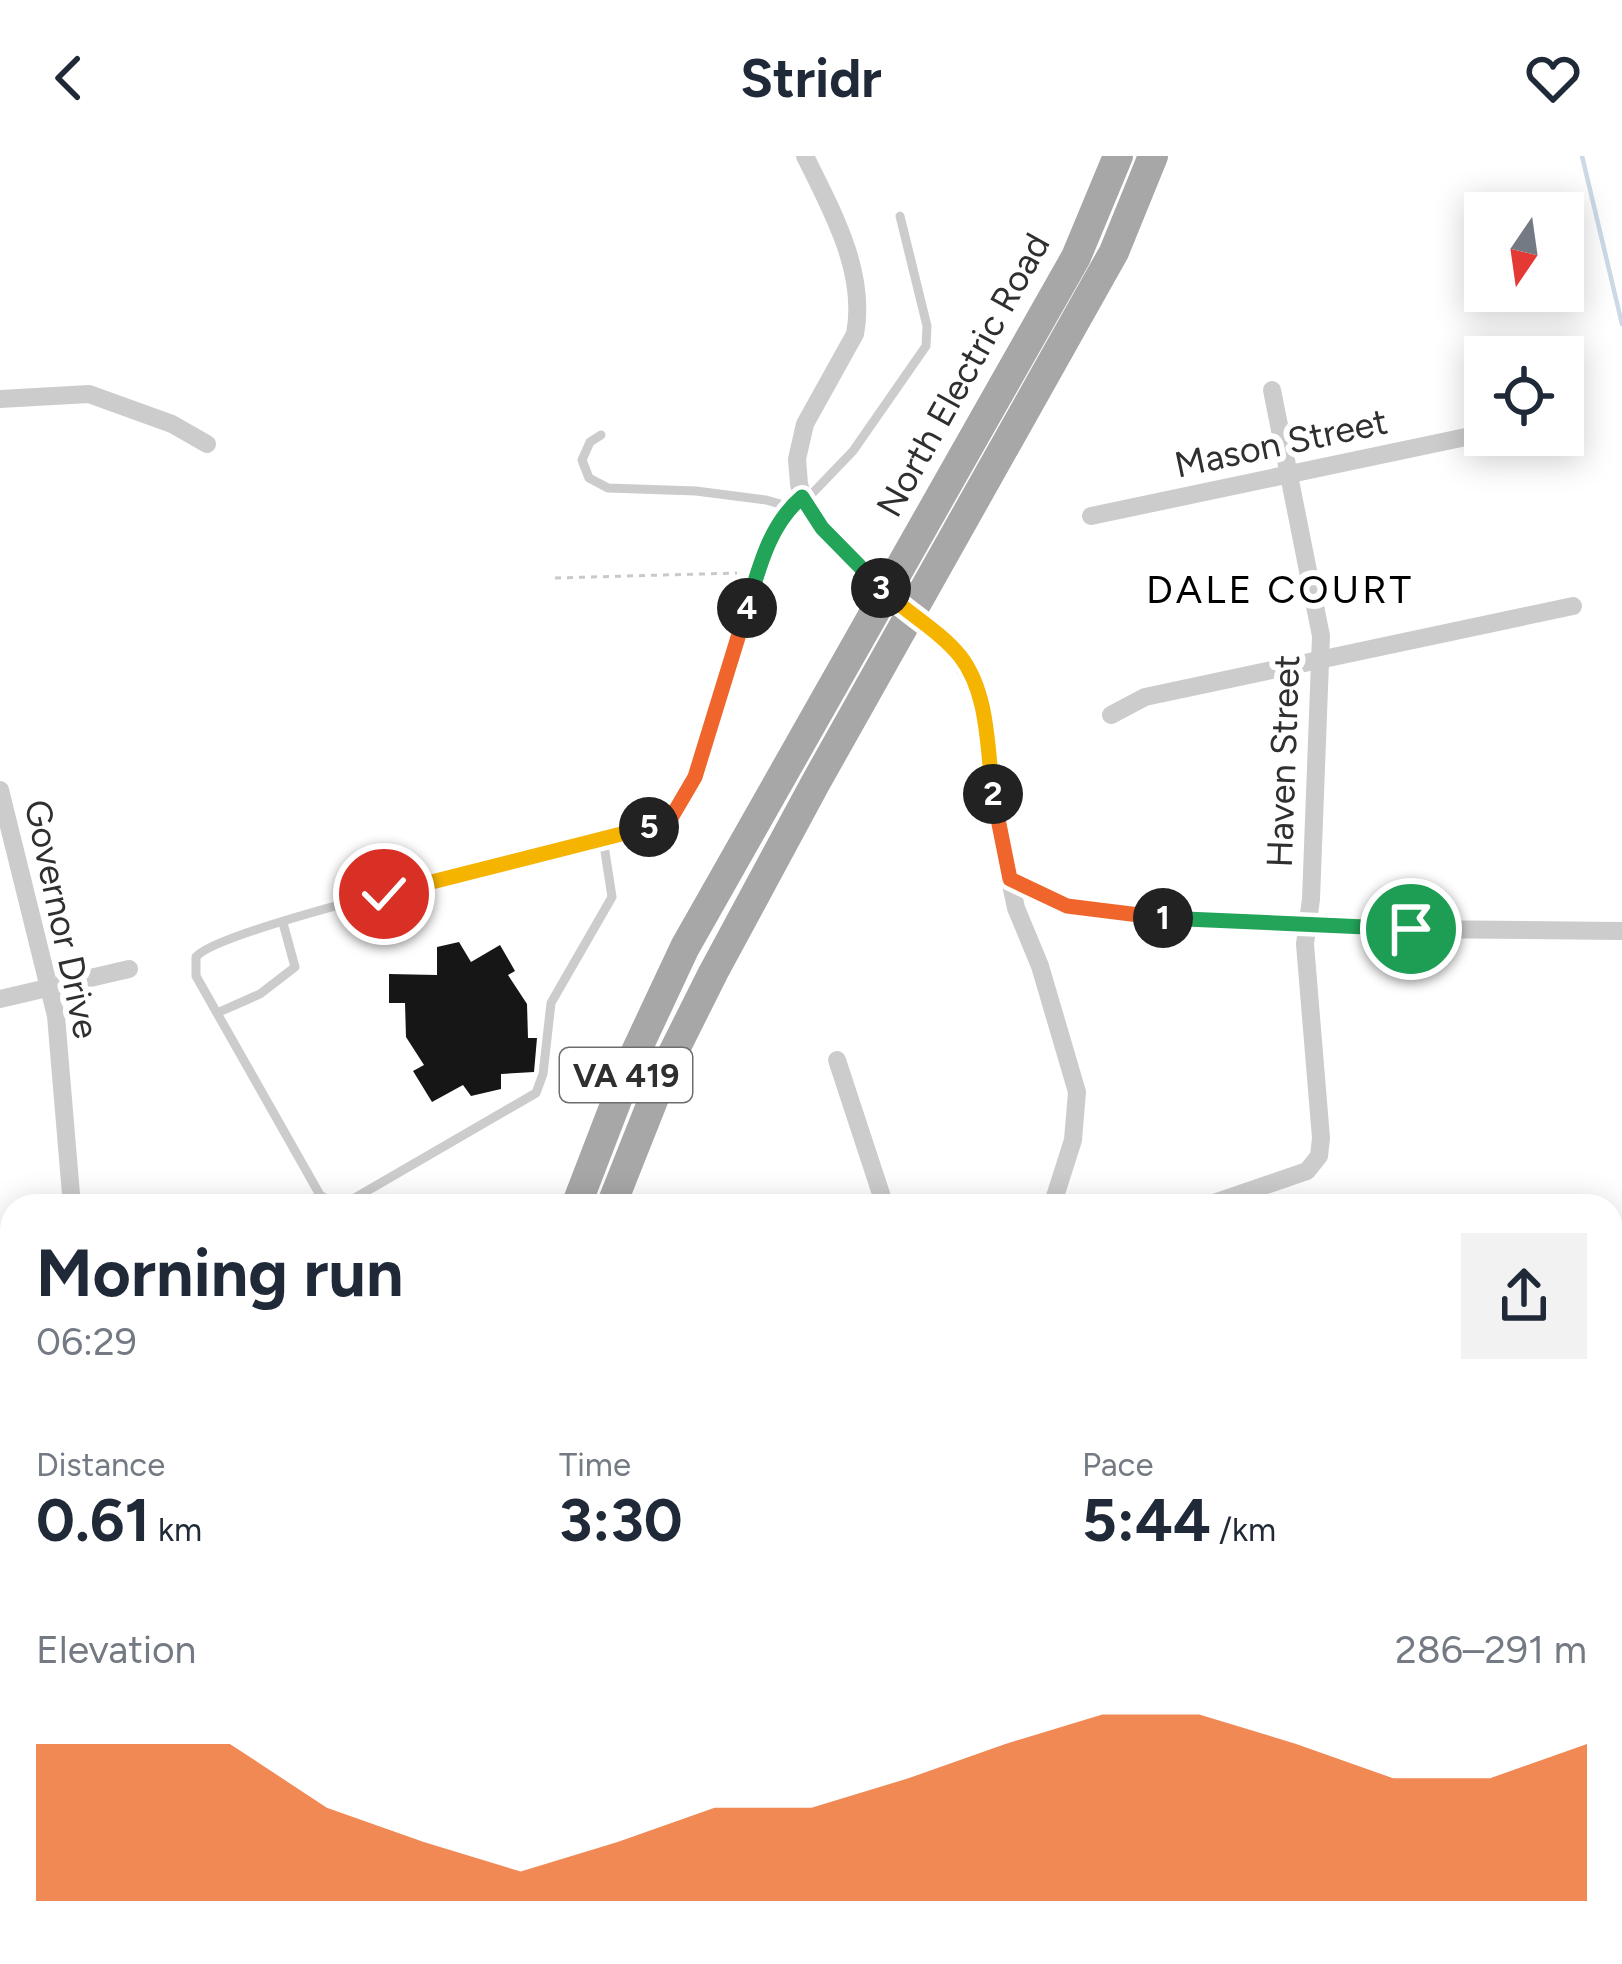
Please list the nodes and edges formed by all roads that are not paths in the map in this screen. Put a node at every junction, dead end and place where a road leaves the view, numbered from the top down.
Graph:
1 (805, 156) edge
2 (1118, 156) edge
3 (1153, 156) edge
4 (900, 216) dead end
5 (1272, 390) dead end
6 (0, 399) edge
7 (601, 435) dead end
8 (1464, 438) edge
9 (207, 443) dead end
10 (1289, 475) junction
11 (799, 502) junction
12 (1091, 516) dead end
13 (885, 592) junction
14 (1573, 606) dead end
15 (909, 615) junction
16 (1320, 660) junction
17 (1112, 715) dead end
18 (0, 790) edge
19 (603, 839) junction
20 (1010, 879) junction
21 (284, 923) junction
22 (1306, 924) junction
23 (1622, 931) edge
24 (129, 969) dead end
25 (51, 986) junction
26 (0, 999) edge
27 (217, 1013) junction
28 (837, 1060) dead end
29 (71, 1194) edge
30 (319, 1194) edge
31 (361, 1194) edge
32 (581, 1194) edge
33 (616, 1194) edge
34 (881, 1194) edge
35 (1056, 1194) edge
36 (1244, 1194) edge

1 - 11 street
2 - 13 main road, North Electric Road / VA 419
3 - 15 main road, North Electric Road / VA 419
4 - 11 lane
5 - 10 street, Haven Street
6 - 9 street
7 - 11 lane
8 - 10 street, Mason Street
10 - 12 street, Mason Street
10 - 16 street, Haven Street
11 - 13 street
11 - 19 street
13 - 15 street
13 - 32 main road, North Electric Road / VA 419
14 - 16 street
15 - 20 street
15 - 33 main road, North Electric Road / VA 419
16 - 17 street
16 - 22 street, Haven Street
18 - 25 street, Governor Drive
19 - 21 lane
19 - 31 lane
20 - 22 street
20 - 35 street
21 - 27 lane
21 - 27 lane
22 - 23 street
22 - 36 street, Haven Street
24 - 25 street
25 - 26 street
25 - 29 street, Governor Drive
27 - 30 lane
28 - 34 street

